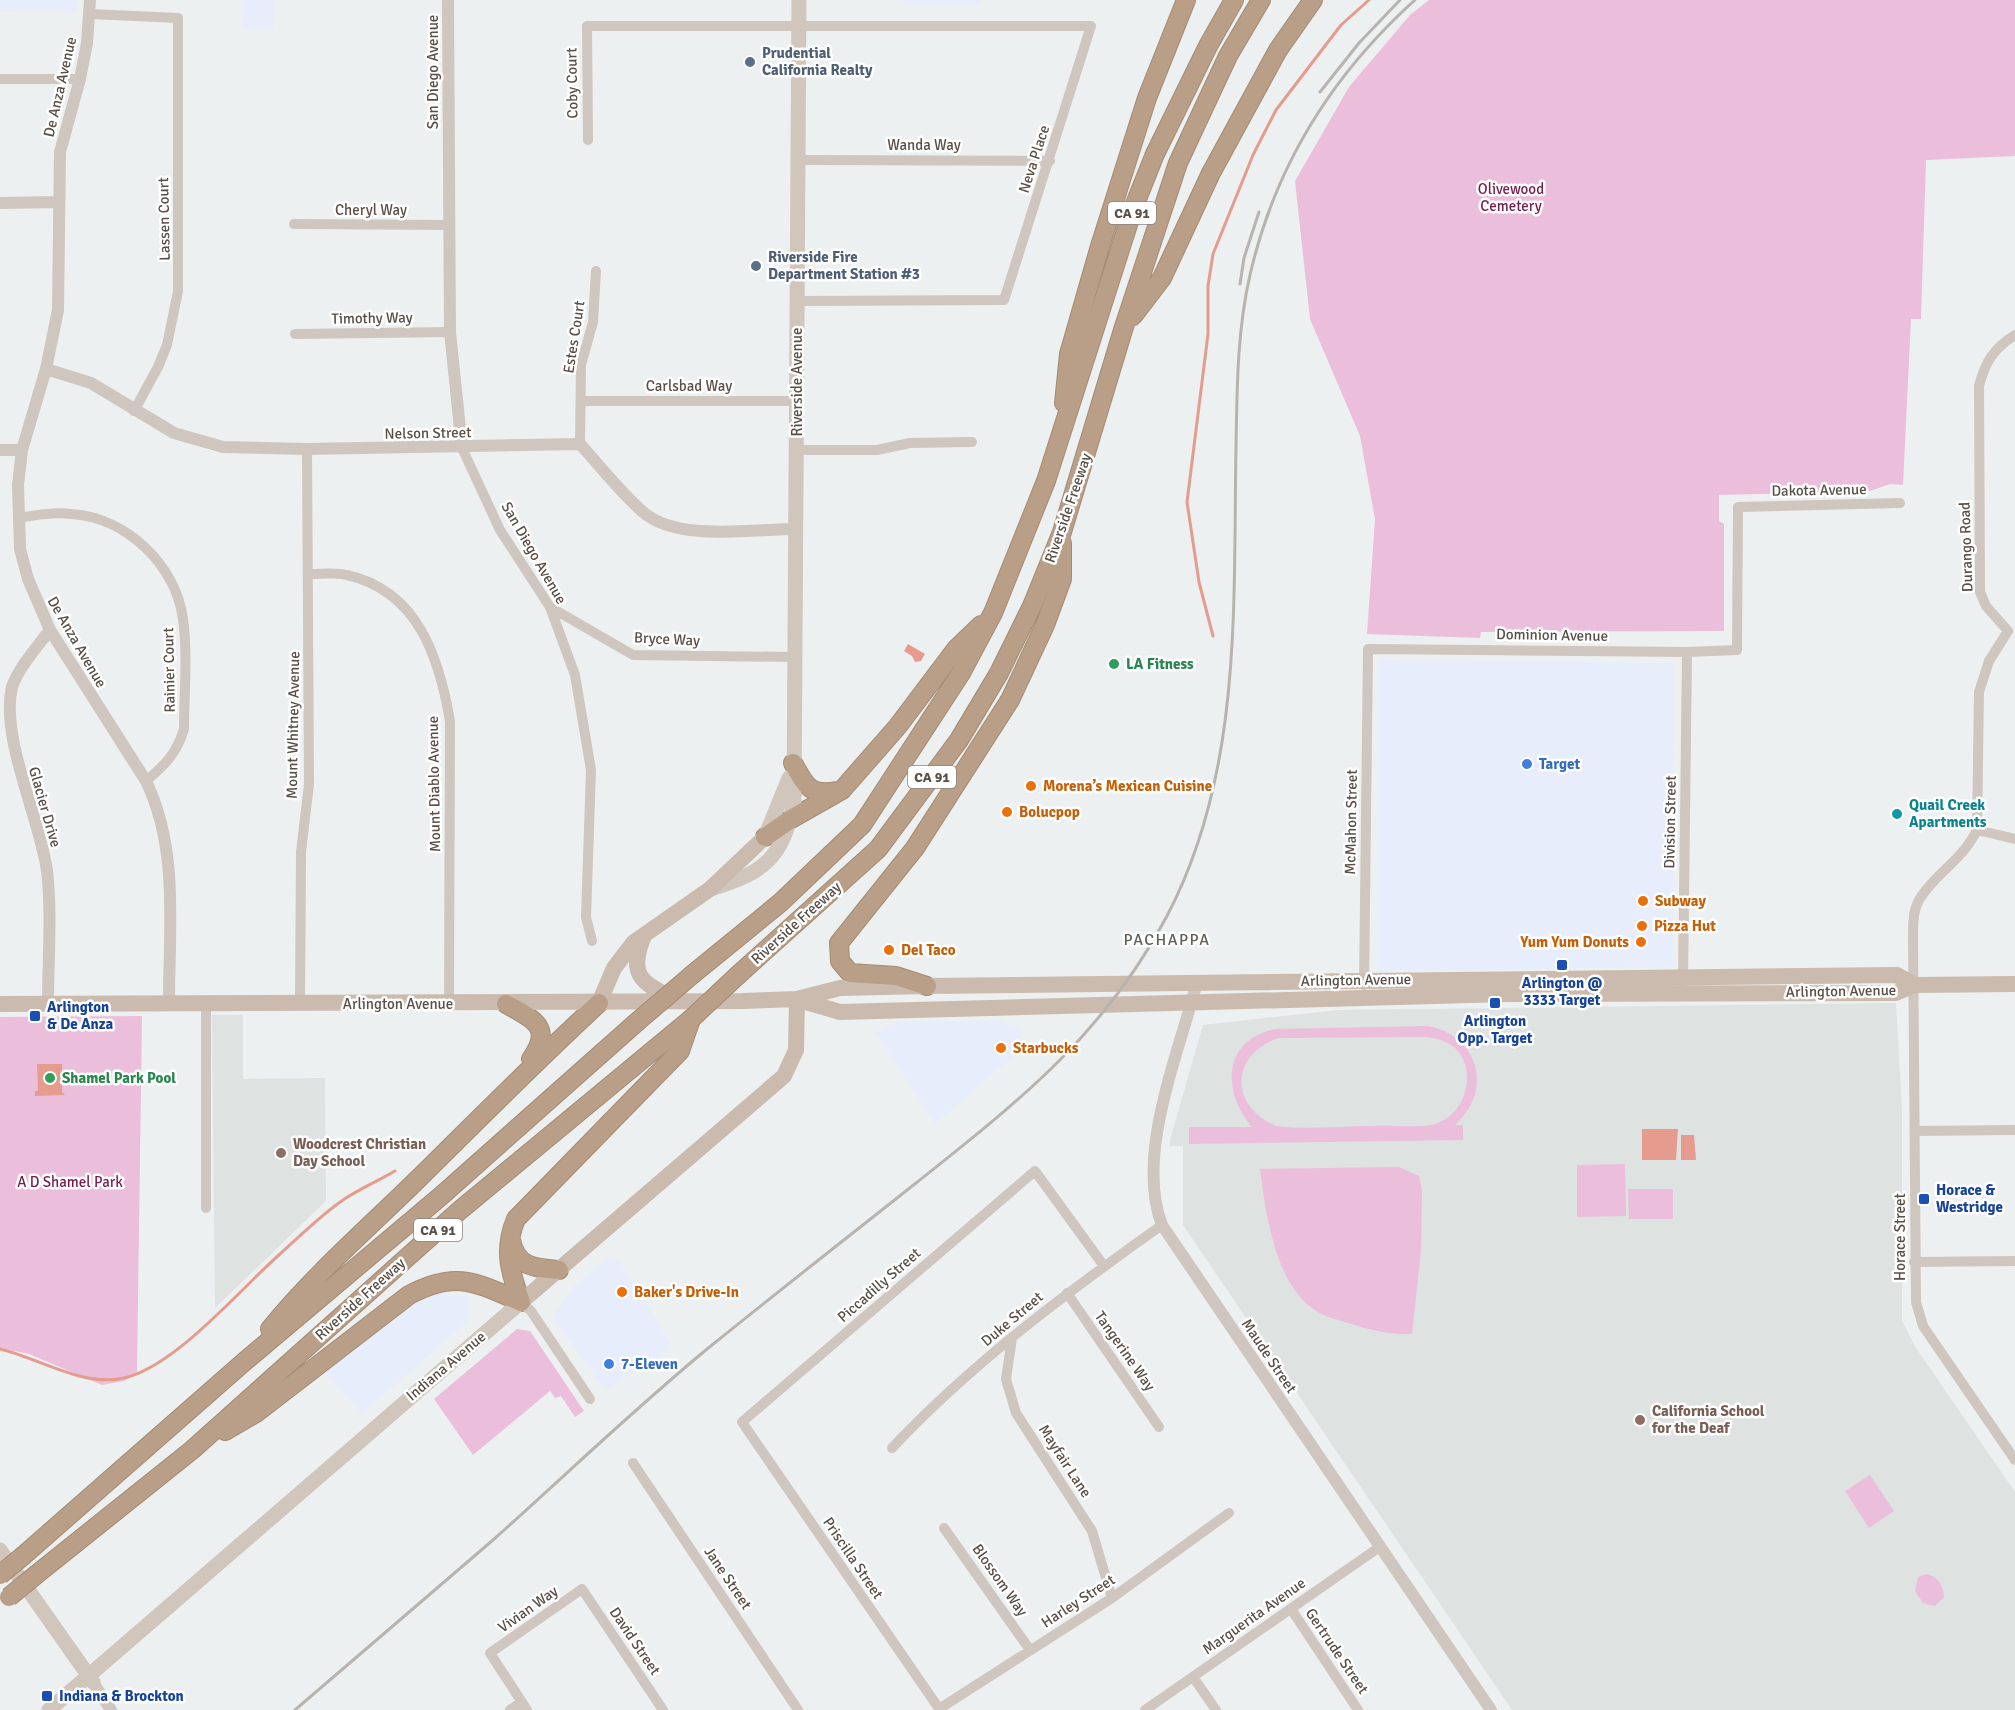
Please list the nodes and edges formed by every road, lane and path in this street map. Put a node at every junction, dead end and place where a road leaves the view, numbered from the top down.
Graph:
1 (90, 0) edge
2 (448, 0) edge
3 (799, 0) edge
4 (1186, 0) edge
5 (1234, 0) edge
6 (1261, 0) edge
7 (1313, 0) edge
8 (90, 14) junction
9 (798, 25) junction
10 (0, 79) edge
11 (80, 79) junction
12 (588, 140) dead end
13 (798, 160) junction
14 (1050, 161) junction
15 (59, 202) junction
16 (0, 203) edge
17 (294, 224) dead end
18 (448, 225) junction
19 (596, 270) dead end
20 (798, 301) junction
21 (1123, 330) junction
22 (450, 332) junction
23 (295, 334) dead end
24 (2015, 335) edge
25 (45, 369) junction
26 (581, 401) junction
27 (796, 401) junction
28 (134, 411) junction
29 (1061, 437) junction
30 (972, 442) dead end
31 (580, 444) junction
32 (462, 447) junction
33 (307, 449) junction
34 (0, 450) edge
35 (22, 450) junction
36 (797, 450) junction
37 (1900, 503) dead end
38 (18, 518) junction
39 (796, 529) junction
40 (1062, 532) junction
41 (309, 574) junction
42 (550, 607) junction
43 (993, 613) junction
44 (2012, 629) edge
45 (50, 630) junction
46 (1368, 649) joint
47 (1737, 650) joint
48 (1687, 652) junction
49 (794, 657) junction
50 (793, 763) junction
51 (146, 781) junction
52 (842, 790) junction
53 (791, 819) junction
54 (1977, 830) junction
55 (765, 837) junction
56 (2015, 839) edge
57 (710, 889) junction
58 (644, 936) junction
59 (592, 941) dead end
60 (1364, 979) junction
61 (1197, 982) junction
62 (1683, 984) junction
63 (2015, 984) edge
64 (1914, 985) junction
65 (927, 986) junction
66 (1364, 997) junction
67 (797, 999) junction
68 (678, 1001) junction
69 (169, 1002) junction
70 (206, 1002) junction
71 (300, 1002) junction
72 (599, 1003) junction
73 (0, 1004) edge
74 (48, 1004) junction
75 (449, 1004) junction
76 (506, 1004) junction
77 (1191, 1004) junction
78 (691, 1019) junction
79 (514, 1081) junction
80 (2015, 1130) edge
81 (1916, 1131) junction
82 (206, 1208) dead end
83 (1162, 1225) junction
84 (510, 1234) junction
85 (2015, 1261) edge
86 (1914, 1262) junction
87 (1104, 1266) junction
88 (559, 1270) junction
89 (1067, 1293) junction
90 (521, 1302) junction
91 (1012, 1338) junction
92 (244, 1362) junction
93 (590, 1399) dead end
94 (742, 1422) joint
95 (1159, 1427) dead end
96 (892, 1448) dead end
97 (192, 1450) junction
98 (2015, 1460) edge
99 (633, 1463) dead end
100 (1229, 1513) dead end
101 (945, 1528) dead end
102 (1380, 1546) junction
103 (0, 1550) edge
104 (0, 1575) edge
105 (582, 1589) joint
106 (1112, 1598) junction
107 (5, 1601) edge
108 (1291, 1610) junction
109 (1030, 1650) junction
110 (1193, 1677) junction
111 (92, 1680) junction
112 (524, 1706) edge
113 (49, 1710) edge
114 (111, 1710) edge
115 (510, 1710) edge
116 (663, 1710) edge
117 (798, 1710) edge
118 (940, 1710) edge
119 (1145, 1710) edge
120 (1216, 1710) edge
121 (1358, 1710) edge
122 (1491, 1710) edge

1 - 8 street, De Anza Avenue
2 - 18 street, San Diego Avenue
3 - 9 main road, Riverside Avenue
4 - 29 highway
5 - 29 highway, Riverside Freeway / CA 91
6 - 21 highway, Riverside Freeway / CA 91
7 - 21 highway
8 - 11 street, De Anza Avenue
8 - 28 street, Lassen Court
9 - 12 street, Coby Court
9 - 13 main road, Riverside Avenue
9 - 14 street, Neva Place
10 - 11 street
11 - 15 street, De Anza Avenue
13 - 14 street, Wanda Way
13 - 20 main road, Riverside Avenue
14 - 20 street, Neva Place
15 - 16 street
15 - 25 street, De Anza Avenue
17 - 18 street, Cheryl Way
18 - 22 street, San Diego Avenue
19 - 26 street, Estes Court
20 - 27 main road, Riverside Avenue
21 - 40 highway, Riverside Freeway / CA 91
22 - 23 street, Timothy Way
22 - 32 street, San Diego Avenue
24 - 44 street, Durango Road
25 - 28 street, Nelson Street
25 - 35 street, De Anza Avenue
26 - 27 street, Carlsbad Way
26 - 31 street, Estes Court
27 - 36 main road, Riverside Avenue
28 - 33 street, Nelson Street
29 - 43 highway, Riverside Freeway / CA 91
30 - 36 street
31 - 32 street, Nelson Street
31 - 39 street
32 - 33 street, Nelson Street
32 - 42 street, San Diego Avenue
33 - 41 street, Mount Whitney Avenue
34 - 35 street
35 - 38 street, De Anza Avenue
36 - 39 main road, Riverside Avenue
37 - 47 street, Dakota Avenue
38 - 45 street, De Anza Avenue
38 - 51 street, Rainier Court
39 - 49 main road, Riverside Avenue
40 - 65 highway
40 - 78 highway, Riverside Freeway / CA 91, bridge
41 - 71 street, Mount Whitney Avenue
41 - 75 street, Mount Diablo Avenue
42 - 49 street, Bryce Way
42 - 59 street, San Diego Avenue
43 - 52 highway
43 - 92 highway, Riverside Freeway / CA 91, bridge
44 - 54 street, Durango Road
45 - 51 street, De Anza Avenue
45 - 74 street, Glacier Drive
46 - 48 street, Dominion Avenue
46 - 60 street, McMahon Street
47 - 48 street, Dominion Avenue
48 - 62 street, Division Street
49 - 50 main road, Riverside Avenue
50 - 52 highway
50 - 53 main road, Riverside Avenue
50 - 55 main road, Riverside Avenue
51 - 69 street, De Anza Avenue
52 - 53 highway
53 - 55 highway
53 - 57 main road, Riverside Avenue
54 - 56 street
54 - 64 street, Durango Road
55 - 57 main road, Riverside Avenue
57 - 58 main road, Riverside Avenue
58 - 68 main road
58 - 72 main road, Riverside Avenue
60 - 61 main road, Arlington Avenue
60 - 62 main road, Arlington Avenue
60 - 66 street, McMahon Street
61 - 65 main road, Arlington Avenue
61 - 77 street, Maude Street
62 - 64 main road, Arlington Avenue
62 - 66 main road, Arlington Avenue
63 - 64 main road, Arlington Avenue
64 - 81 street, Horace Street
65 - 67 main road, Arlington Avenue
66 - 77 main road, Arlington Avenue
67 - 68 main road, Arlington Avenue
67 - 77 main road, Arlington Avenue
67 - 88 main road, Indiana Avenue
68 - 72 main road, Arlington Avenue
69 - 70 main road, Arlington Avenue
69 - 74 main road, Arlington Avenue
70 - 71 main road, Arlington Avenue
70 - 82 street
71 - 75 main road, Arlington Avenue
72 - 76 main road, Arlington Avenue
72 - 79 highway
73 - 74 main road, Arlington Avenue
75 - 76 main road, Arlington Avenue
76 - 79 highway
77 - 83 street, Maude Street
78 - 84 highway
78 - 97 highway, Riverside Freeway / CA 91
79 - 92 highway
80 - 81 street
81 - 86 street, Horace Street
83 - 87 street, Duke Street
83 - 102 street, Maude Street
84 - 88 highway
84 - 90 highway
85 - 86 street
86 - 98 street, Horace Street
87 - 89 street, Duke Street
87 - 94 street, Piccadilly Street
88 - 90 main road, Indiana Avenue
89 - 91 street, Duke Street
89 - 95 street, Tangerine Way
90 - 93 street
90 - 97 highway
90 - 111 main road, Indiana Avenue
91 - 96 street, Duke Street
91 - 106 street, Mayfair Lane
92 - 104 highway, Riverside Freeway / CA 91, bridge
94 - 118 street, Priscilla Street
97 - 107 highway, Riverside Freeway / CA 91, bridge
99 - 117 street, Jane Street
100 - 106 street, Harley Street
101 - 109 street, Blossom Way
102 - 108 street, Marguerita Avenue
102 - 122 street, Maude Street
103 - 111 main road
105 - 112 street, Vivian Way
105 - 116 street, David Street
106 - 109 street, Harley Street
108 - 110 street, Marguerita Avenue
108 - 121 street, Gertrude Street
109 - 118 street, Harley Street
110 - 119 street, Marguerita Avenue
110 - 120 street
111 - 113 main road, Indiana Avenue
111 - 114 street
112 - 115 street

